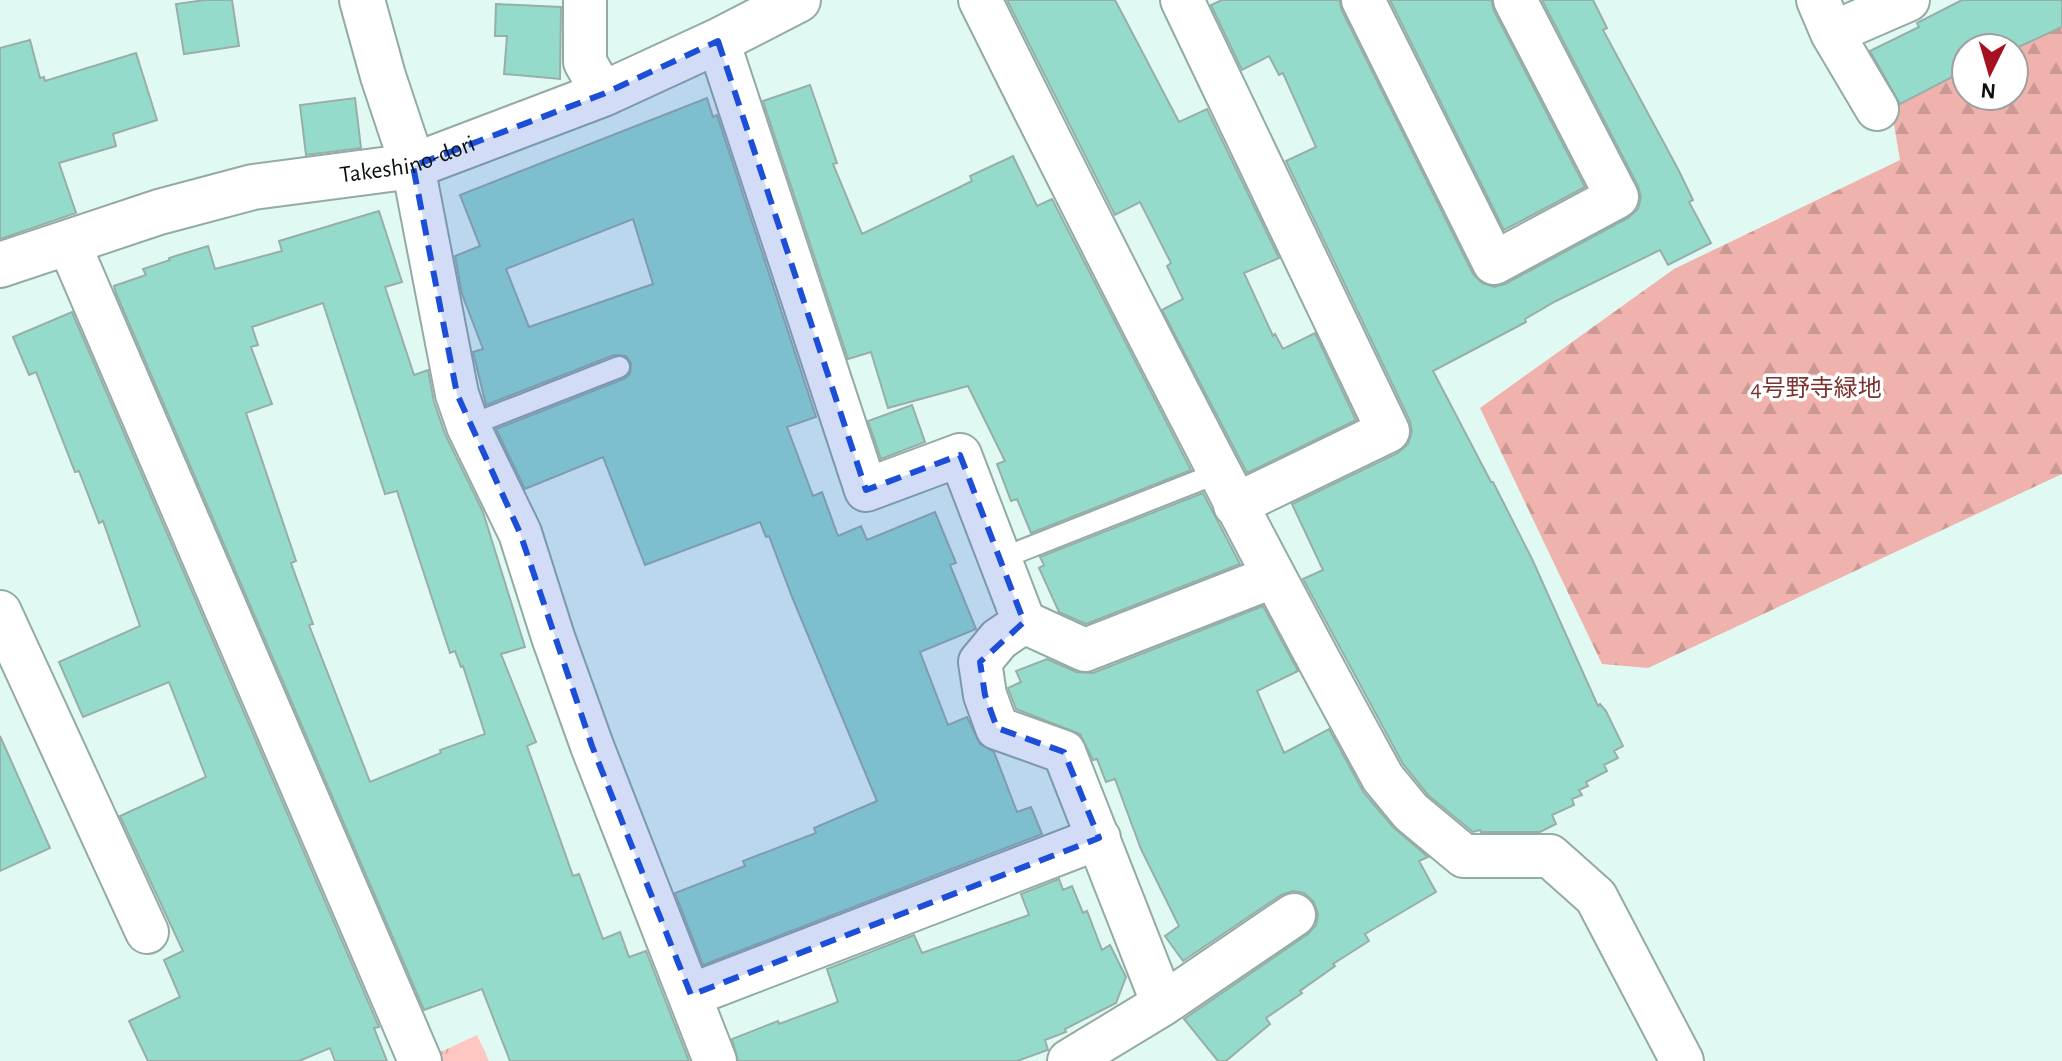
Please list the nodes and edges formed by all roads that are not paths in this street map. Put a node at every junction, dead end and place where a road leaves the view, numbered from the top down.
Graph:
1 (362, 0) edge
2 (585, 0) edge
3 (798, 0) edge
4 (980, 0) edge
5 (1182, 0) edge
6 (1363, 0) edge
7 (1515, 0) edge
8 (1908, 0) edge
9 (1825, 16) edge
10 (718, 41) junction
11 (603, 94) junction
12 (1877, 109) dead end
13 (413, 166) junction
14 (69, 244) junction
15 (0, 265) edge
16 (619, 367) dead end
17 (468, 426) junction
18 (1226, 489) junction
19 (1000, 559) junction
20 (1272, 577) junction
21 (0, 612) edge
22 (1024, 622) junction
23 (1099, 838) junction
24 (1294, 915) dead end
25 (147, 932) dead end
26 (691, 995) junction
27 (1163, 1004) junction
28 (420, 1061) edge
29 (715, 1061) edge
30 (1069, 1061) edge
31 (1682, 1061) edge

1 - 13 street
2 - 11 street
3 - 10 street, Takeshino-dori
4 - 18 street
5 - 18 street
6 - 7 street
8 - 9 street
9 - 12 street
10 - 11 street, Takeshino-dori
10 - 19 street
11 - 13 street, Takeshino-dori
13 - 14 street, Takeshino-dori
13 - 17 street
14 - 15 street, Takeshino-dori
14 - 28 street
16 - 17 lane
17 - 26 street
18 - 19 lane
18 - 20 street
19 - 22 street
20 - 22 street
20 - 31 street
21 - 25 street
22 - 23 street
23 - 26 street
23 - 27 street
24 - 27 street
26 - 29 street
27 - 30 street

